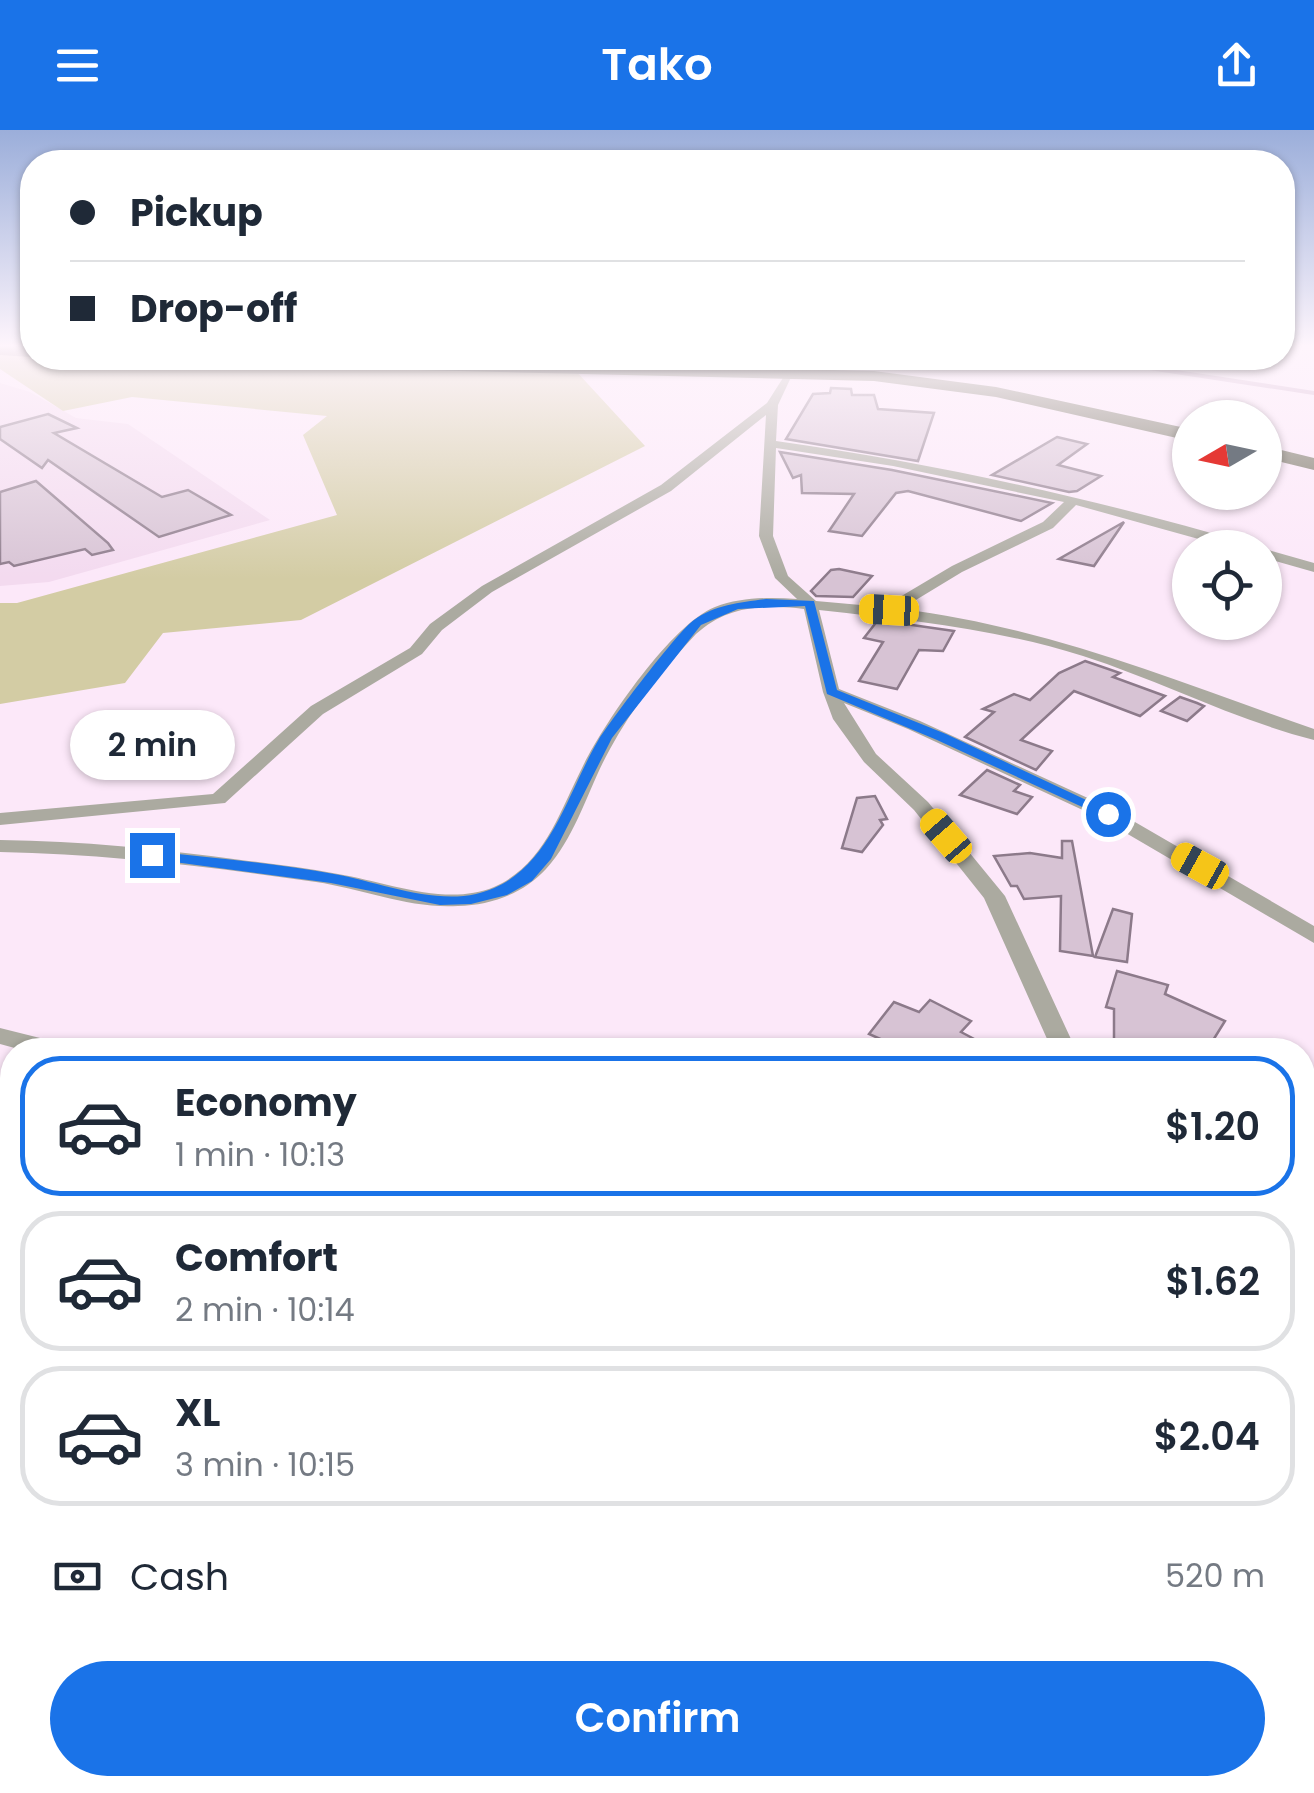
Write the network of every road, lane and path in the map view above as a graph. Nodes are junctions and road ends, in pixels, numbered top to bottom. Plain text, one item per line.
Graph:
1 (748, 424) edge
2 (772, 424) edge
3 (1136, 424) edge
4 (1172, 431) edge
5 (773, 444) junction
6 (1282, 456) edge
7 (1314, 464) edge
8 (1074, 499) junction
9 (1184, 530) edge
10 (1282, 558) edge
11 (1314, 568) edge
12 (810, 603) junction
13 (889, 610) junction
14 (831, 692) junction
15 (1314, 736) edge
16 (0, 820) edge
17 (0, 846) edge
18 (1314, 936) edge
19 (1059, 1038) edge

1 - 16 street
2 - 5 street
3 - 4 highway
5 - 8 street
5 - 12 street
6 - 7 highway
8 - 9 street
8 - 13 street
10 - 11 street
12 - 13 street
12 - 14 street
12 - 17 street
13 - 15 street
14 - 18 street
14 - 19 street

